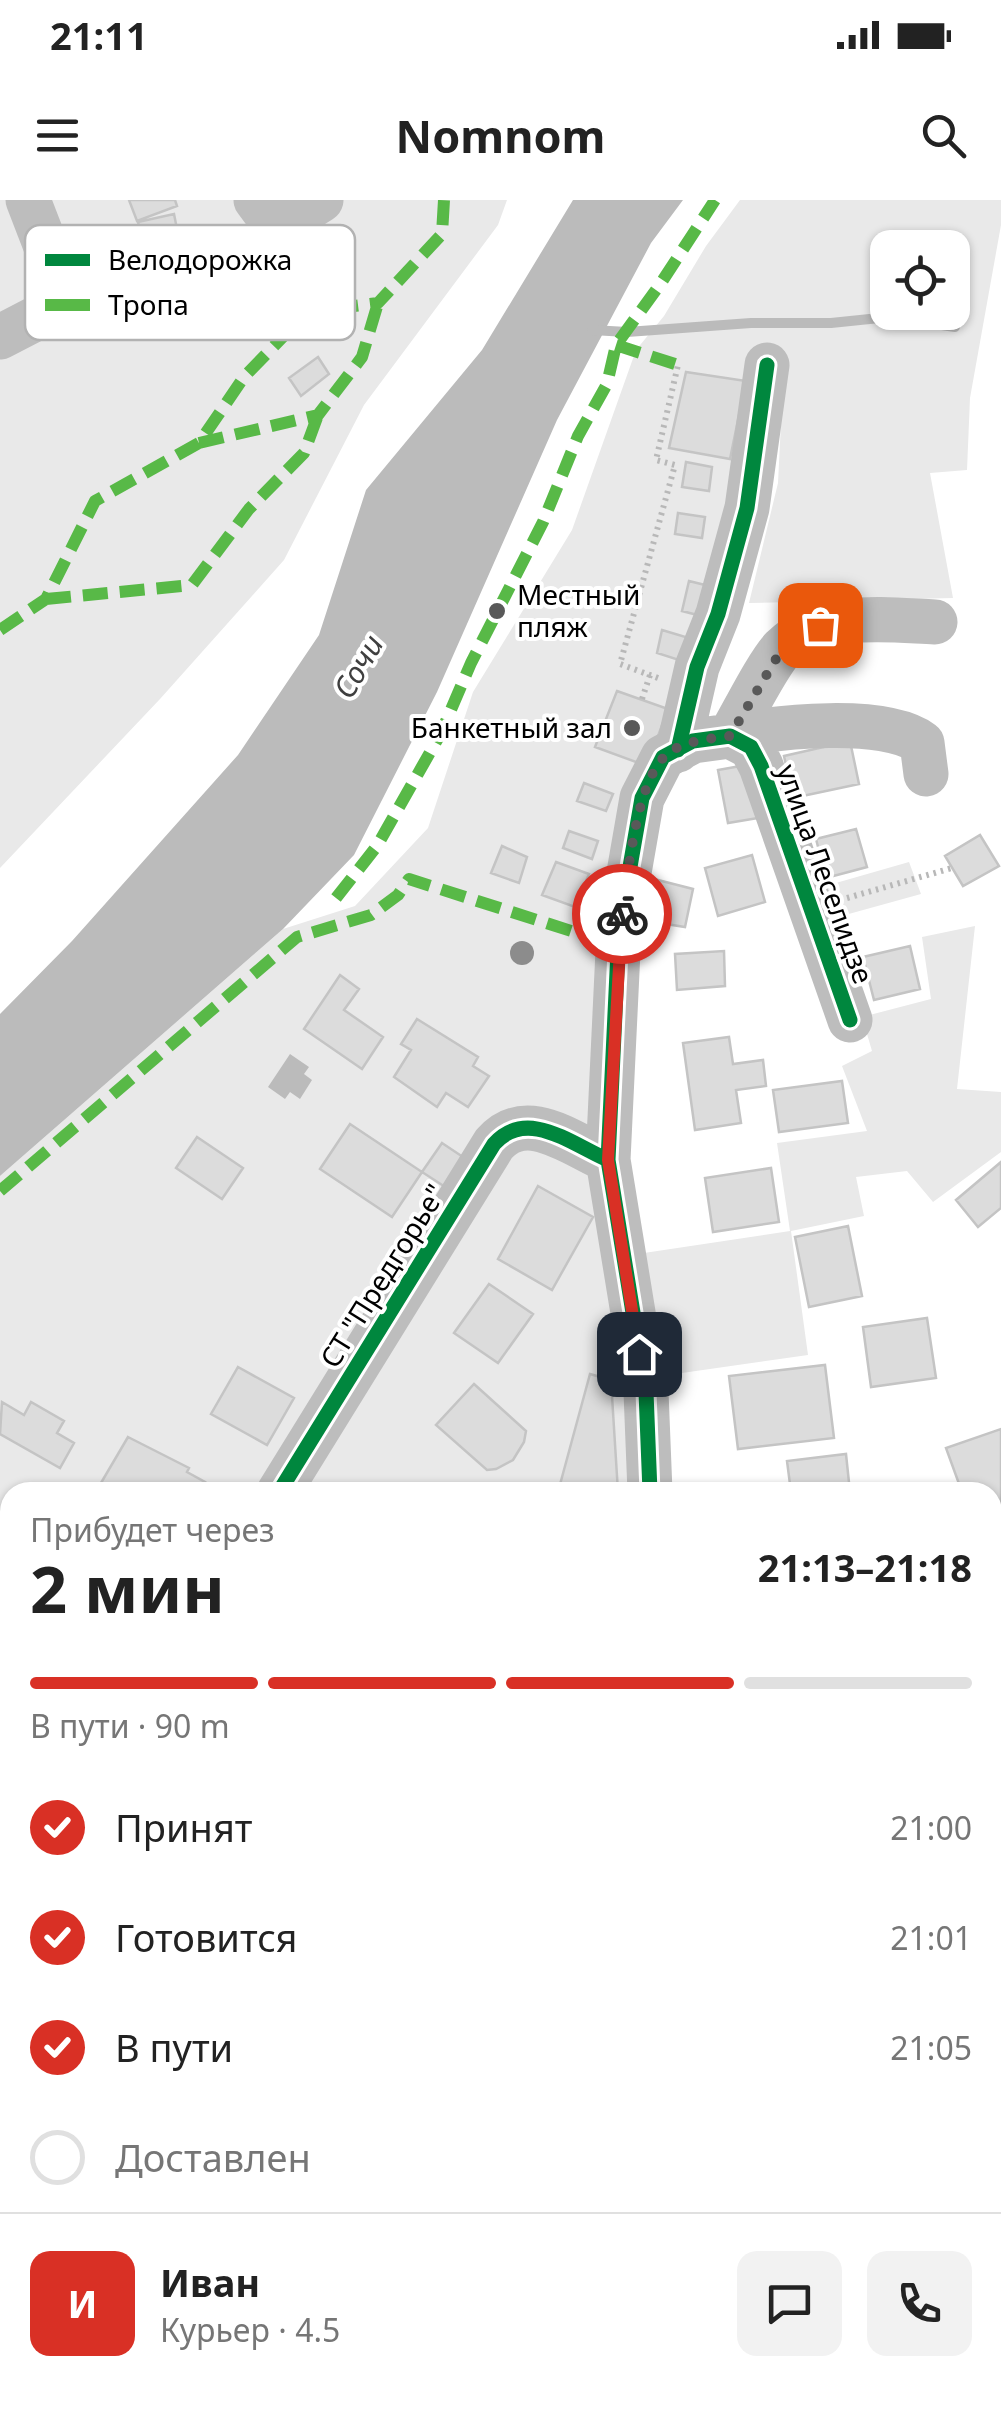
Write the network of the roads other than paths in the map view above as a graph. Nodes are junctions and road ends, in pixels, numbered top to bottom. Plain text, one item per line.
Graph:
1 (28, 200) edge
2 (256, 200) edge
3 (320, 200) edge
4 (38, 225) edge
5 (25, 324) edge
6 (0, 337) edge
7 (767, 364) dead end
8 (935, 622) dead end
9 (730, 736) junction
10 (678, 750) junction
11 (926, 774) dead end
12 (850, 1020) dead end
13 (608, 1160) junction
14 (285, 1482) edge
15 (650, 1482) edge

1 - 4 street
2 - 3 street
5 - 6 street
7 - 10 street
8 - 9 street
9 - 10 street
9 - 11 street
9 - 12 street, улица Леселидзе
10 - 13 street
13 - 14 street, СТ "Предгорье"
13 - 15 street

